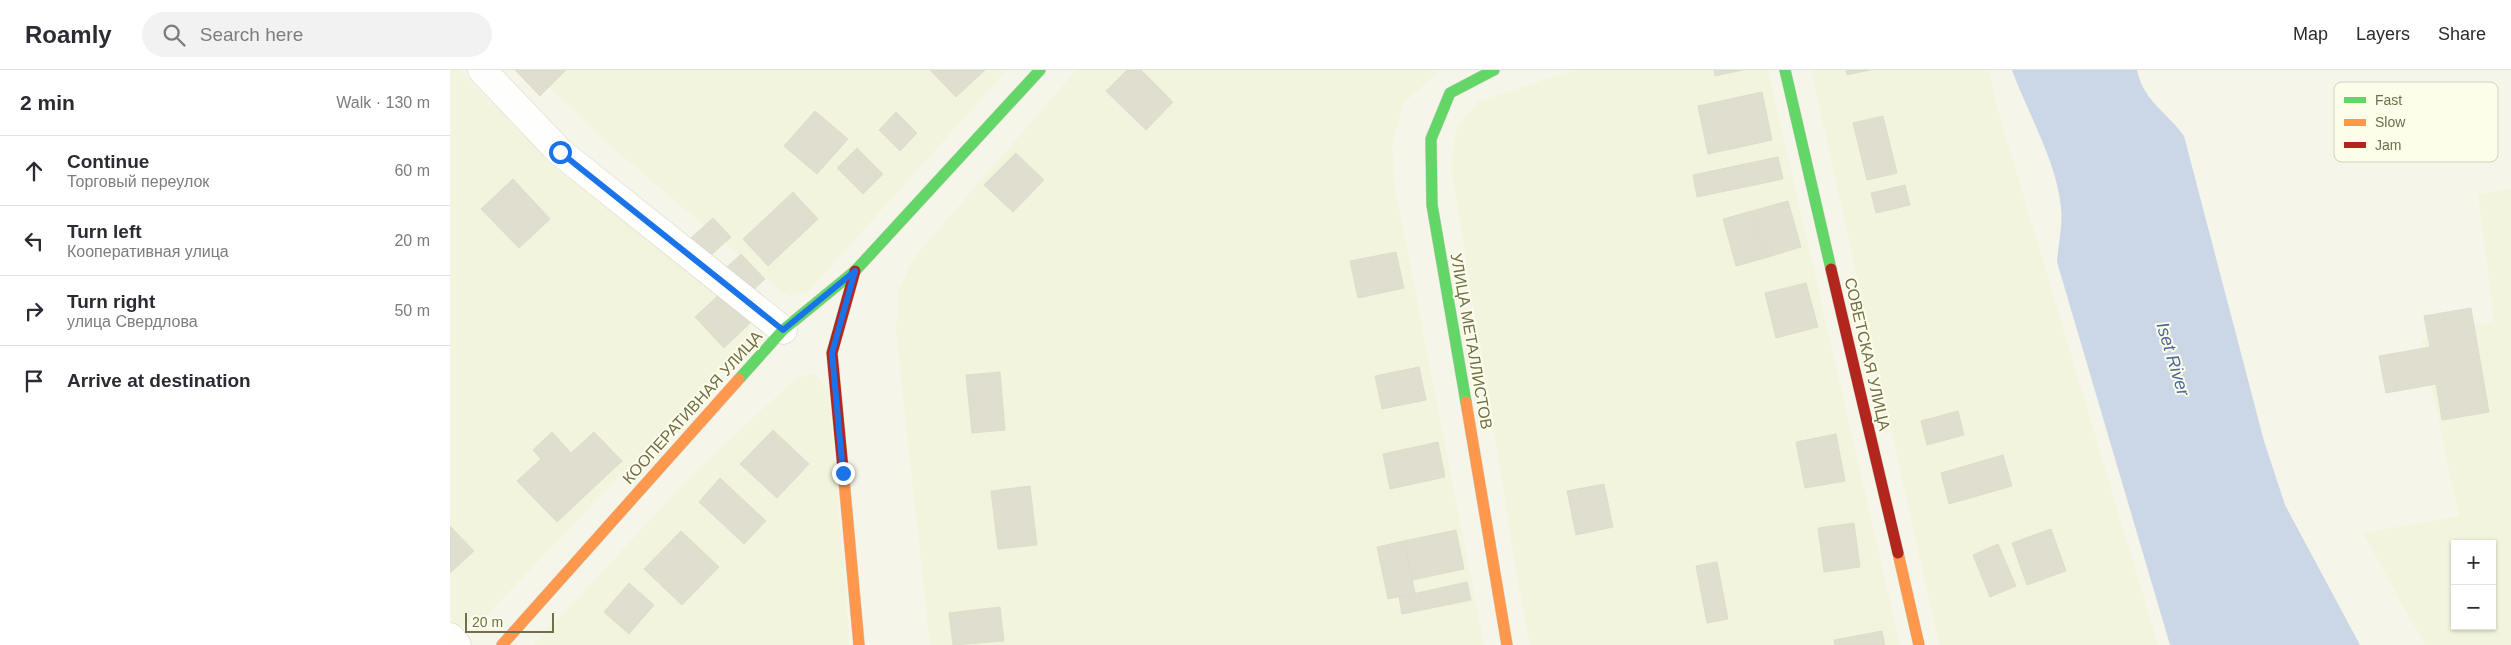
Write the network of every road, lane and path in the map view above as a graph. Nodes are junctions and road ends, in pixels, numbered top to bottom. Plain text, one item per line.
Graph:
1 (482, 70) edge
2 (1040, 70) edge
3 (1494, 70) edge
4 (1785, 70) edge
5 (855, 271) junction
6 (783, 330) junction
7 (450, 637) edge
8 (457, 645) edge
9 (502, 645) edge
10 (859, 645) edge
11 (1508, 645) edge
12 (1919, 645) edge

1 - 6 street
2 - 5 street, КООПЕРАТИВНАЯ УЛИЦА
3 - 11 street, УЛИЦА МЕТАЛЛИСТОВ
4 - 12 street, СОВЕТСКАЯ УЛИЦА
5 - 6 street, КООПЕРАТИВНАЯ УЛИЦА
5 - 10 street
6 - 9 street, КООПЕРАТИВНАЯ УЛИЦА
7 - 8 street

